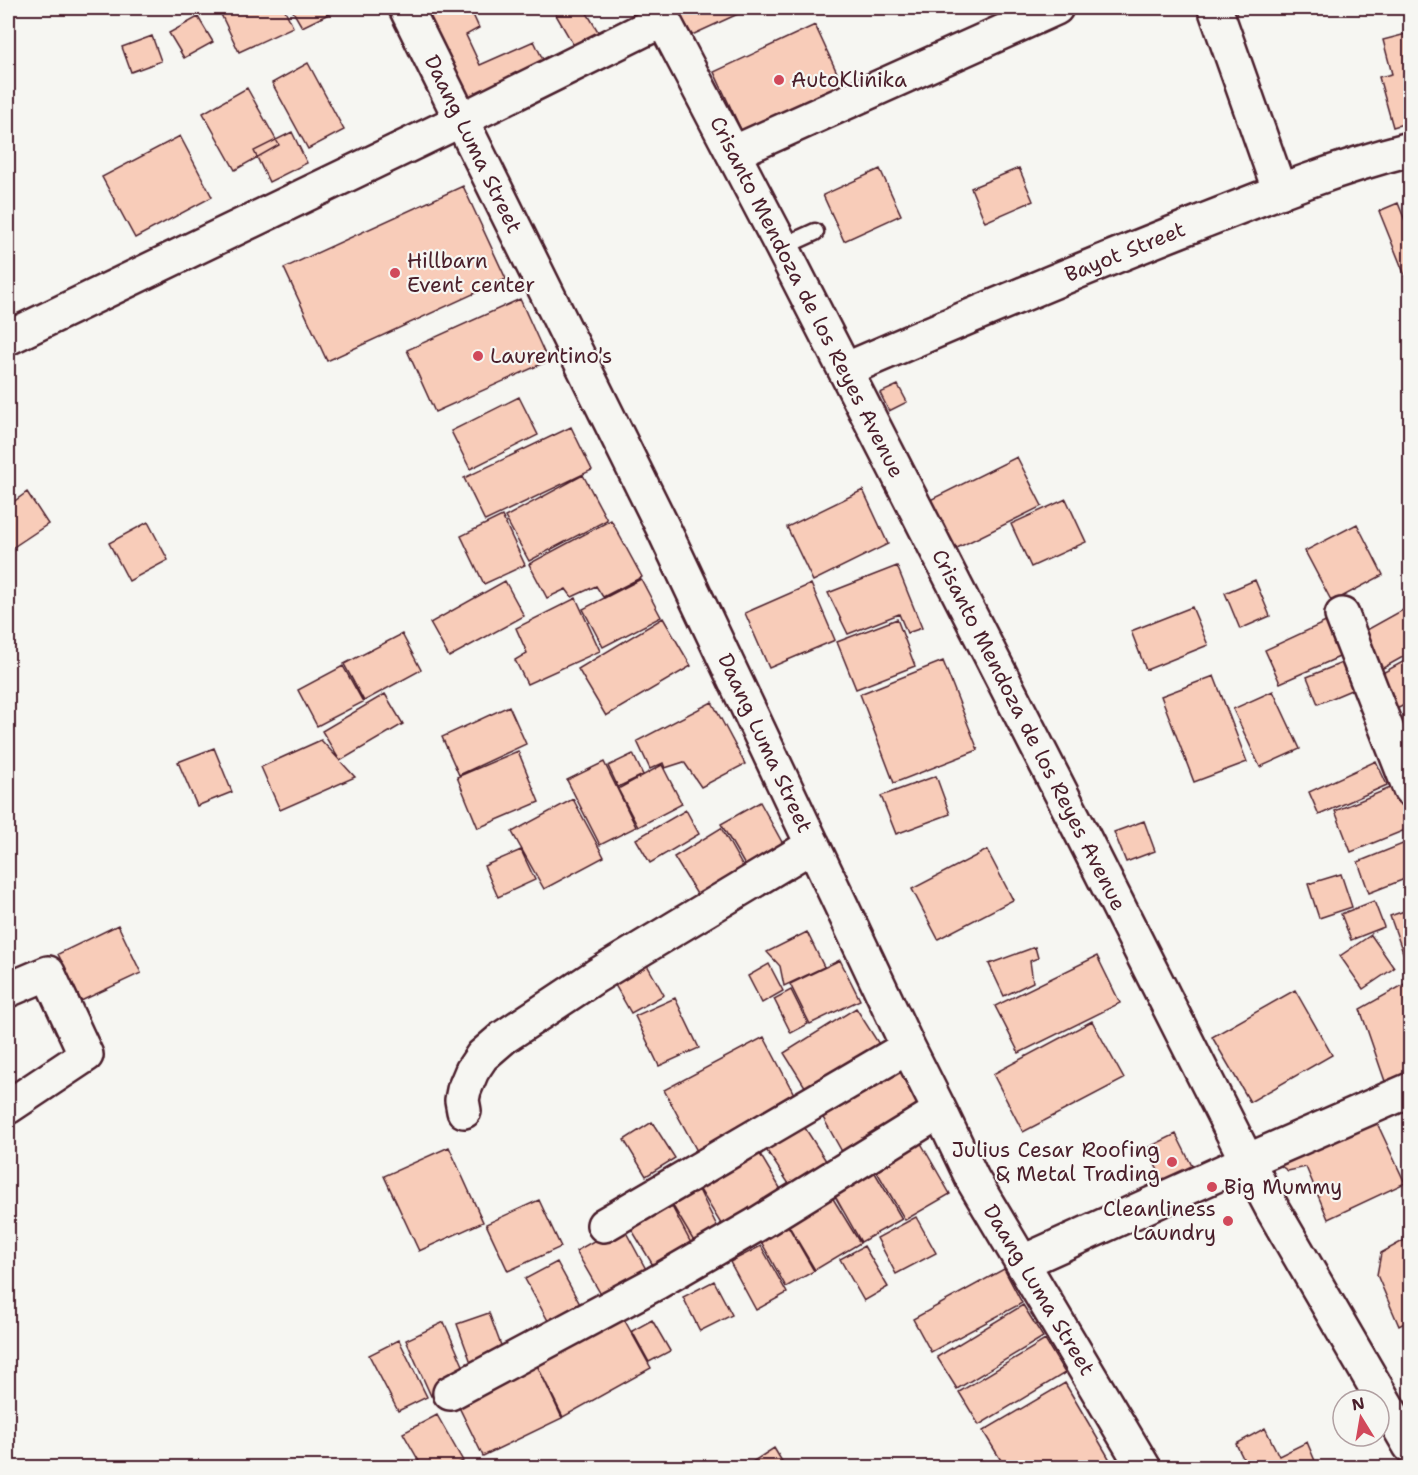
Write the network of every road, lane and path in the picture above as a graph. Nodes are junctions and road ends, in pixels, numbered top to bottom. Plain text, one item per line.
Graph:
1 (406, 8) edge
2 (1056, 8) edge
3 (1215, 8) edge
4 (660, 14) edge
5 (461, 120) junction
6 (1410, 149) edge
7 (733, 153) junction
8 (1280, 192) junction
9 (814, 232) dead end
10 (782, 247) junction
11 (8, 338) edge
12 (845, 370) junction
13 (1342, 615) dead end
14 (1410, 789) edge
15 (813, 845) junction
16 (8, 990) edge
17 (908, 1047) junction
18 (1410, 1090) edge
19 (8, 1107) edge
20 (464, 1111) dead end
21 (940, 1111) junction
22 (1247, 1161) junction
23 (604, 1225) dead end
24 (1023, 1262) junction
25 (450, 1393) dead end
26 (1410, 1446) edge
27 (1144, 1467) edge

1 - 5 street, Daang Luma Street
2 - 7 street
3 - 8 street
4 - 5 street
4 - 7 street, Crisanto Mendoza de los Reyes Avenue
5 - 11 street
5 - 15 street, Daang Luma Street
6 - 8 street, Bayot Street
7 - 10 street, Crisanto Mendoza de los Reyes Avenue
8 - 12 street, Bayot Street
9 - 10 lane
10 - 12 street, Crisanto Mendoza de los Reyes Avenue
12 - 22 street, Crisanto Mendoza de los Reyes Avenue
13 - 14 street
15 - 17 street, Daang Luma Street
15 - 20 street
16 - 19 street
17 - 21 street, Daang Luma Street
17 - 23 street
18 - 22 street
21 - 24 street, Daang Luma Street
21 - 25 street
22 - 24 street
22 - 26 street, Crisanto Mendoza de los Reyes Avenue
24 - 27 street, Daang Luma Street

